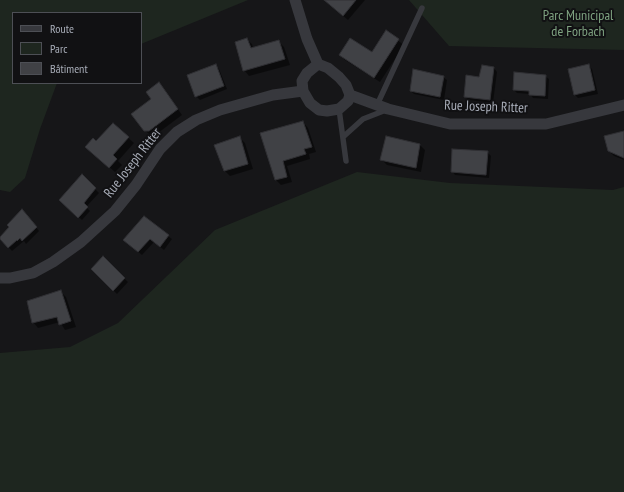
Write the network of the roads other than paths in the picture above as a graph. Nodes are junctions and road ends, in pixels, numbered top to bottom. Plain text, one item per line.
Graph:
1 (295, 0) edge
2 (422, 8) dead end
3 (318, 64) junction
4 (303, 91) junction
5 (350, 95) junction
6 (377, 105) junction
7 (624, 105) edge
8 (339, 109) junction
9 (388, 109) junction
10 (343, 137) junction
11 (346, 160) dead end
12 (0, 278) edge

1 - 3 street
2 - 6 lane
3 - 4 street
3 - 5 street
4 - 8 street
4 - 12 street, Rue Joseph Ritter
5 - 6 street, Rue Joseph Ritter
5 - 8 street
6 - 9 street, Rue Joseph Ritter
7 - 9 street, Rue Joseph Ritter
8 - 10 lane
9 - 10 lane
10 - 11 lane

